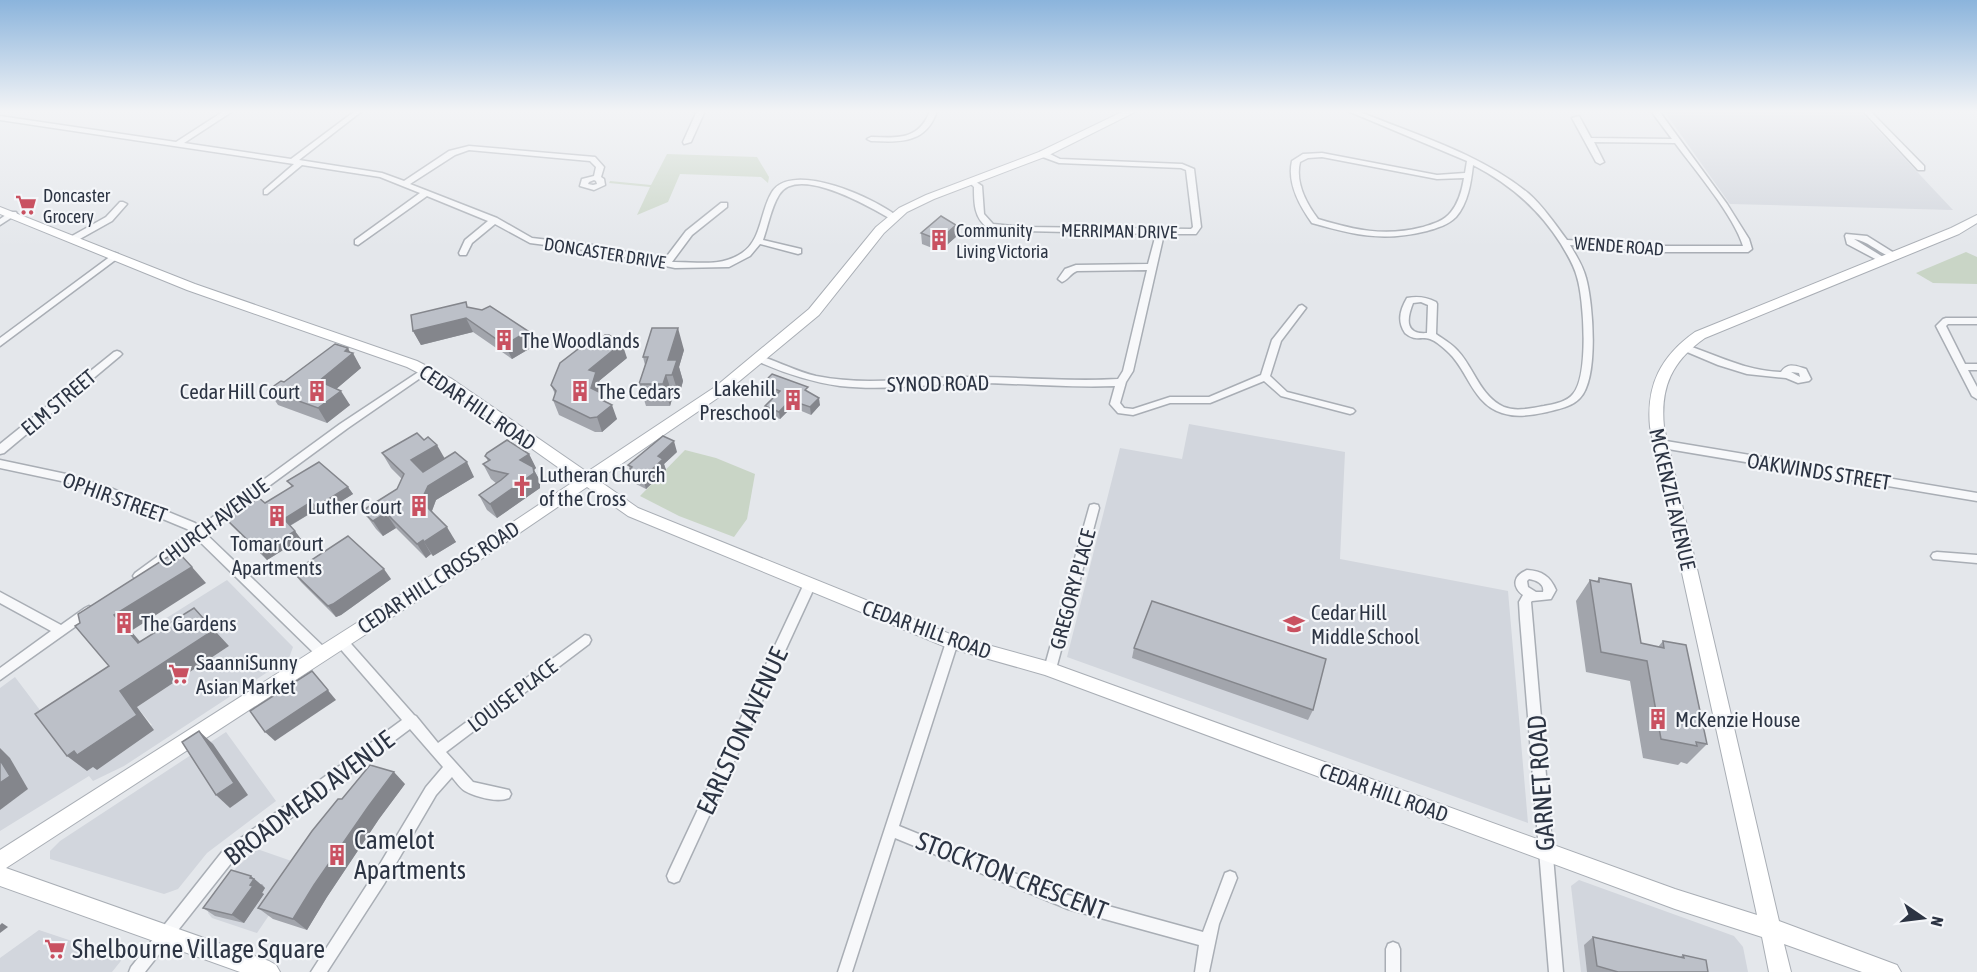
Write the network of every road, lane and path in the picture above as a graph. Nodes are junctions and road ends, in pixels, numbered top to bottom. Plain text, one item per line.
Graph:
1 (267, 156) edge
2 (303, 156) edge
3 (447, 156) edge
4 (562, 156) edge
5 (1037, 156) edge
6 (1048, 156) edge
7 (1305, 156) edge
8 (1329, 156) edge
9 (1457, 156) edge
10 (1597, 156) edge
11 (1688, 156) edge
12 (1910, 156) edge
13 (297, 161) junction
14 (1470, 162) junction
15 (1600, 162) dead end
16 (1921, 168) dead end
17 (1468, 175) junction
18 (597, 178) dead end
19 (972, 181) junction
20 (406, 183) junction
21 (267, 192) dead end
22 (426, 193) junction
23 (123, 204) dead end
24 (724, 206) dead end
25 (0, 210) edge
26 (13, 214) junction
27 (894, 217) junction
28 (1977, 218) edge
29 (494, 220) junction
30 (0, 223) edge
31 (1160, 233) junction
32 (75, 238) junction
33 (758, 241) junction
34 (358, 242) dead end
35 (1564, 242) junction
36 (798, 251) dead end
37 (463, 253) dead end
38 (115, 255) junction
39 (666, 264) junction
40 (1150, 267) junction
41 (1062, 279) dead end
42 (1302, 308) dead end
43 (1977, 321) edge
44 (1431, 336) junction
45 (0, 343) edge
46 (1683, 346) junction
47 (117, 354) dead end
48 (760, 359) junction
49 (1962, 367) junction
50 (1977, 368) edge
51 (426, 370) junction
52 (1787, 375) dead end
53 (1265, 377) junction
54 (1121, 382) junction
55 (1977, 396) edge
56 (1350, 411) dead end
57 (1660, 444) junction
58 (0, 450) edge
59 (0, 464) edge
60 (584, 480) junction
61 (1977, 497) edge
62 (1094, 508) dead end
63 (198, 531) junction
64 (1937, 556) dead end
65 (1977, 559) edge
66 (126, 585) edge
67 (809, 586) junction
68 (1529, 595) dead end
69 (0, 597) edge
70 (98, 605) edge
71 (61, 631) junction
72 (341, 640) junction
73 (585, 640) dead end
74 (952, 642) junction
75 (322, 653) junction
76 (1050, 669) junction
77 (0, 675) edge
78 (411, 720) junction
79 (438, 750) junction
80 (452, 766) junction
81 (504, 794) dead end
82 (892, 830) junction
83 (1545, 851) junction
84 (0, 861) edge
85 (0, 876) edge
86 (674, 876) dead end
87 (1230, 878) dead end
88 (1770, 930) junction
89 (165, 934) junction
90 (1206, 940) junction
91 (1393, 949) dead end
92 (136, 972) edge
93 (269, 972) edge
94 (318, 972) edge
95 (845, 972) edge
96 (1202, 972) edge
97 (1393, 972) edge
98 (1556, 972) edge
99 (1780, 972) edge
100 (1890, 972) edge

1 - 13 street, DONCASTER DRIVE
2 - 13 street
3 - 20 street
4 - 18 street
5 - 19 main road, CEDAR HILL CROSS ROAD
6 - 31 street, MERRIMAN DRIVE
7 - 17 street
8 - 17 street
9 - 14 street, WENDE ROAD
10 - 15 street
11 - 35 street, WENDE ROAD
12 - 16 street
13 - 20 street, DONCASTER DRIVE
13 - 21 street
14 - 17 street
14 - 35 street, WENDE ROAD
19 - 27 main road, CEDAR HILL CROSS ROAD
19 - 31 street, MERRIMAN DRIVE
20 - 22 street, DONCASTER DRIVE
22 - 29 street, DONCASTER DRIVE
22 - 34 street
23 - 32 street
24 - 39 street
25 - 26 main road, CEDAR HILL ROAD
26 - 30 street
26 - 32 main road, CEDAR HILL ROAD
27 - 33 street
27 - 48 main road, CEDAR HILL CROSS ROAD
28 - 46 main road, MCKENZIE AVENUE
29 - 37 street
29 - 39 street, DONCASTER DRIVE
31 - 40 street
32 - 38 main road, CEDAR HILL ROAD
33 - 36 street
33 - 39 street, DONCASTER DRIVE
35 - 44 street
38 - 45 street
38 - 51 main road, CEDAR HILL ROAD
40 - 41 street
40 - 54 street
42 - 53 street
43 - 49 street
44 - 44 street
46 - 52 street
46 - 57 main road, MCKENZIE AVENUE
47 - 58 street, ELM STREET
48 - 54 street, SYNOD ROAD
48 - 60 main road, CEDAR HILL CROSS ROAD
49 - 50 street
49 - 55 street
51 - 60 main road, CEDAR HILL ROAD
51 - 63 street, CHURCH AVENUE
53 - 54 street
53 - 56 street
57 - 61 street, OAKWINDS STREET
57 - 88 main road, MCKENZIE AVENUE
59 - 63 street, OPHIR STREET
60 - 67 main road, CEDAR HILL ROAD
60 - 72 main road, CEDAR HILL CROSS ROAD
62 - 76 street, GREGORY PLACE
63 - 66 street, CHURCH AVENUE
63 - 75 street, OPHIR STREET
64 - 65 street
67 - 74 main road, CEDAR HILL ROAD
67 - 86 street, EARLSTON AVENUE
68 - 83 street, GARNET ROAD
69 - 71 street
70 - 71 street
71 - 77 street
72 - 75 main road, CEDAR HILL CROSS ROAD
72 - 78 street
73 - 79 street, LOUISE PLACE
74 - 76 main road, CEDAR HILL ROAD
74 - 82 street
75 - 84 main road, CEDAR HILL CROSS ROAD
76 - 83 main road, CEDAR HILL ROAD
78 - 79 street
78 - 89 street, BROADMEAD AVENUE
79 - 80 street
80 - 81 street
80 - 94 street
82 - 90 street, STOCKTON CRESCENT
82 - 95 street
83 - 88 main road, CEDAR HILL ROAD
83 - 98 street, GARNET ROAD
85 - 89 main road
87 - 90 street
88 - 99 main road, MCKENZIE AVENUE
88 - 100 main road, CEDAR HILL ROAD
89 - 92 street, BROADMEAD AVENUE
89 - 93 main road
90 - 96 street
91 - 97 street

